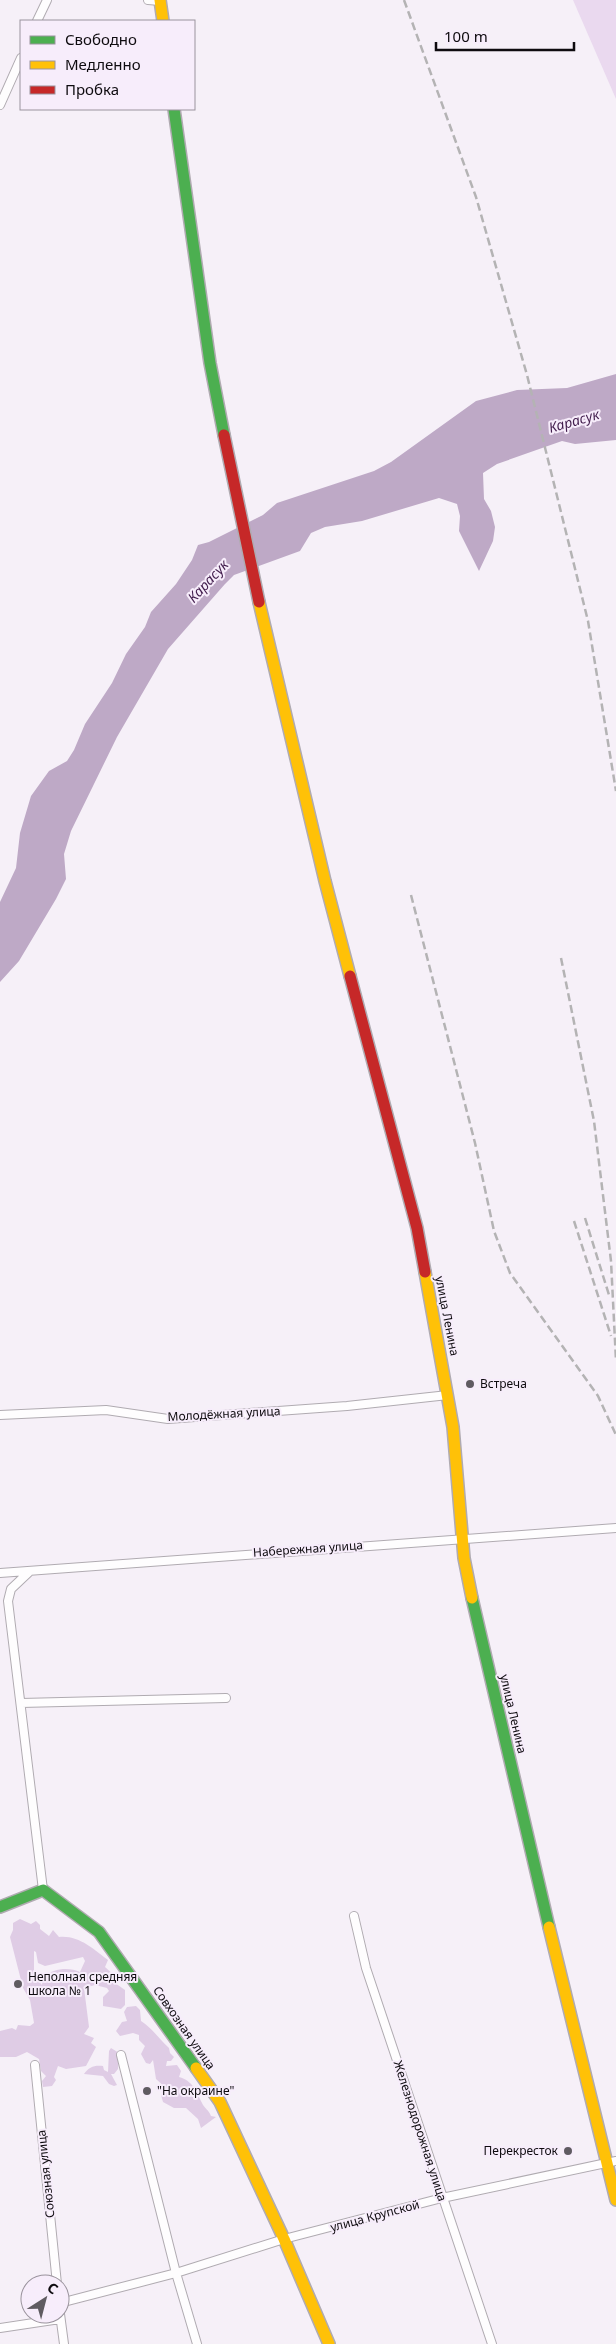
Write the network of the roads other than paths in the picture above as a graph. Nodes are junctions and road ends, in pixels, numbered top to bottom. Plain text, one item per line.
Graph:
1 (47, 0) edge
2 (148, 0) edge
3 (160, 1) edge
4 (37, 20) edge
5 (163, 20) edge
6 (20, 60) edge
7 (0, 106) edge
8 (174, 110) edge
9 (448, 1395) junction
10 (0, 1415) edge
11 (616, 1528) edge
12 (463, 1538) junction
13 (29, 1572) junction
14 (0, 1573) edge
15 (226, 1698) dead end
16 (21, 1703) junction
17 (43, 1890) junction
18 (0, 1907) edge
19 (354, 1916) dead end
20 (121, 2055) dead end
21 (35, 2065) dead end
22 (611, 2162) edge
23 (442, 2198) junction
24 (616, 2200) edge
25 (284, 2240) junction
26 (176, 2273) junction
27 (56, 2274) edge
28 (70, 2300) edge
29 (20, 2324) edge
30 (61, 2324) edge
31 (0, 2328) edge
32 (64, 2344) edge
33 (197, 2344) edge
34 (330, 2344) edge
35 (492, 2344) edge

1 - 4 street
2 - 3 street
3 - 5 main road
6 - 7 street
8 - 9 main road, улица Ленина
9 - 10 street, Молодёжная улица
9 - 12 main road, улица Ленина
11 - 12 street, Набережная улица
12 - 13 street, Набережная улица
12 - 22 main road, улица Ленина
13 - 14 street, Набережная улица
13 - 16 street
15 - 16 street
16 - 17 street
17 - 18 main road
17 - 25 main road, Совхозная улица
19 - 23 street, Железнодорожная улица
20 - 26 street
21 - 27 street, Союзная улица
22 - 23 street, улица Крупской
22 - 24 main road, улица Ленина
23 - 25 street, улица Крупской
23 - 35 street, Железнодорожная улица
25 - 26 street, улица Крупской
25 - 34 main road, Совхозная улица
26 - 28 street, улица Крупской
26 - 33 street
29 - 31 street
30 - 32 street

